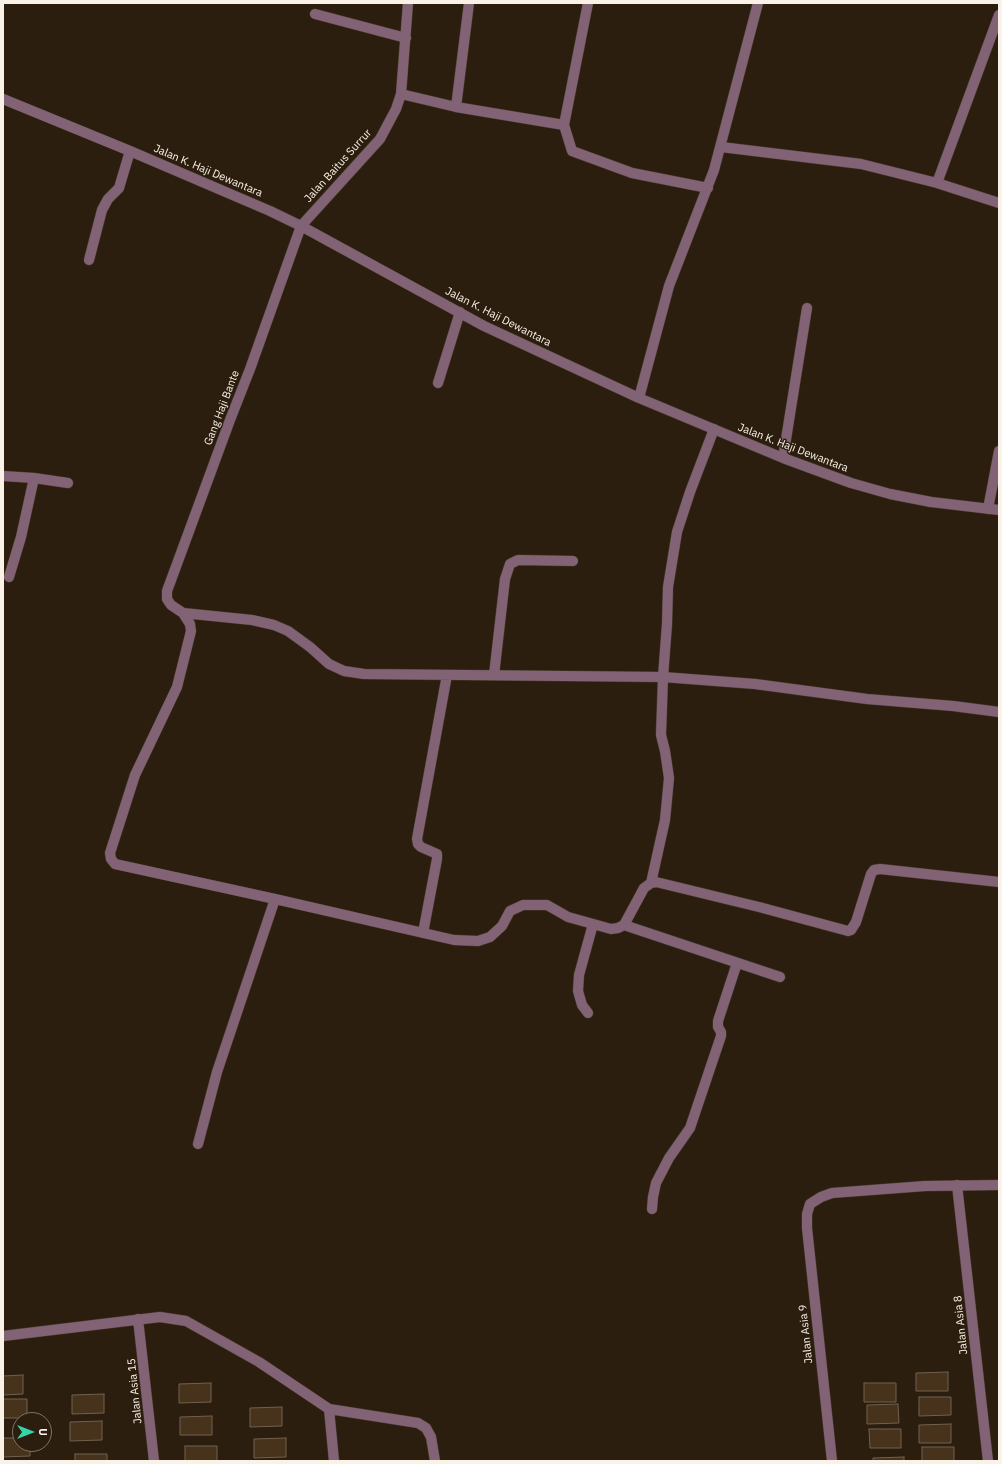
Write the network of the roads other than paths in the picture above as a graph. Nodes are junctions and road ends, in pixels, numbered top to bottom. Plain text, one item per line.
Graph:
1 (408, 3) edge
2 (468, 3) edge
3 (588, 3) edge
4 (758, 3) edge
5 (315, 14) dead end
6 (999, 15) edge
7 (406, 38) junction
8 (401, 94) junction
9 (3, 98) edge
10 (456, 107) junction
11 (564, 125) junction
12 (721, 147) junction
13 (130, 150) junction
14 (937, 183) junction
15 (708, 188) junction
16 (999, 203) edge
17 (301, 226) junction
18 (89, 260) dead end
19 (807, 308) dead end
20 (460, 312) junction
21 (438, 383) dead end
22 (639, 398) junction
23 (714, 429) junction
24 (999, 451) edge
25 (783, 458) junction
26 (3, 476) edge
27 (34, 478) junction
28 (68, 483) dead end
29 (988, 509) junction
30 (999, 510) edge
31 (573, 560) dead end
32 (9, 577) dead end
33 (183, 613) junction
34 (447, 675) junction
35 (494, 675) junction
36 (663, 678) junction
37 (999, 712) edge
38 (999, 882) edge
39 (651, 883) junction
40 (275, 899) junction
41 (593, 924) junction
42 (624, 925) junction
43 (423, 933) junction
44 (737, 963) junction
45 (780, 977) dead end
46 (588, 1013) dead end
47 (198, 1144) dead end
48 (999, 1185) edge
49 (957, 1186) junction
50 (652, 1209) dead end
51 (138, 1319) junction
52 (3, 1336) edge
53 (329, 1409) junction
54 (154, 1461) edge
55 (334, 1461) edge
56 (435, 1461) edge
57 (832, 1461) edge
58 (988, 1461) edge

1 - 7 street, Jalan Baitus Surrur
2 - 10 street
3 - 11 street
4 - 12 street
5 - 7 street
6 - 14 street
7 - 8 street, Jalan Baitus Surrur
8 - 10 street
8 - 17 street, Jalan Baitus Surrur
9 - 13 street, Jalan K. Haji Dewantara
10 - 11 street
11 - 15 street
12 - 14 street
12 - 15 street
13 - 17 street, Jalan K. Haji Dewantara
13 - 18 street
14 - 16 street
15 - 22 street
17 - 20 street, Jalan K. Haji Dewantara
17 - 33 street, Gang Haji Bante
19 - 25 street
20 - 21 street
20 - 22 street, Jalan K. Haji Dewantara
22 - 23 street, Jalan K. Haji Dewantara
23 - 25 street, Jalan K. Haji Dewantara
23 - 36 street
24 - 29 street
25 - 29 street, Jalan K. Haji Dewantara
26 - 27 street
27 - 28 street
27 - 32 street
29 - 30 street, Jalan K. Haji Dewantara
31 - 35 street
33 - 34 street
33 - 40 street
34 - 35 street
34 - 43 street
35 - 36 street
36 - 37 street
36 - 39 street
38 - 39 street
39 - 42 street
40 - 43 street
40 - 47 street
41 - 42 street
41 - 43 street
41 - 46 street
42 - 44 street
44 - 45 street
44 - 50 street
48 - 49 street
49 - 57 street, Jalan Asia 9
49 - 58 street, Jalan Asia 8
51 - 52 street
51 - 53 street
51 - 54 street, Jalan Asia 15
53 - 55 street
53 - 56 street

